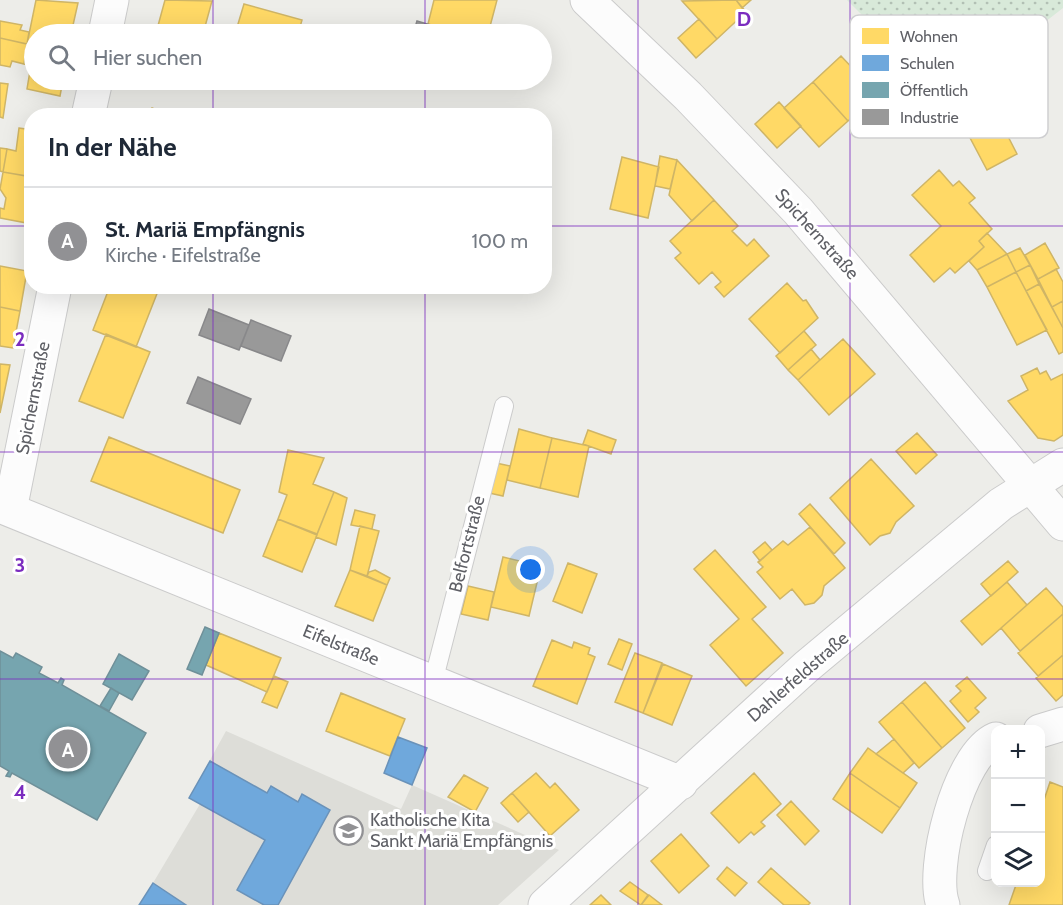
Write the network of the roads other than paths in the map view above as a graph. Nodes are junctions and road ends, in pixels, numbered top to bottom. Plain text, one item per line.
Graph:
1 (112, 0) edge
2 (587, 0) edge
3 (107, 24) edge
4 (94, 90) edge
5 (90, 108) edge
6 (53, 294) edge
7 (504, 406) dead end
8 (1063, 465) edge
9 (1030, 484) junction
10 (5, 508) edge
11 (1063, 524) edge
12 (433, 682) junction
13 (1063, 724) edge
14 (1045, 730) edge
15 (991, 743) edge
16 (681, 783) junction
17 (991, 859) edge
18 (987, 870) dead end
19 (545, 905) edge
20 (943, 905) edge

1 - 3 street
2 - 9 street, Spichernstraße
4 - 5 street
6 - 10 street, Spichernstraße
7 - 12 lane, Belfortstraße
8 - 9 street, Dahlerfeldstraße
9 - 11 street, Spichernstraße
9 - 16 street, Dahlerfeldstraße
10 - 12 street, Eifelstraße
12 - 16 street, Eifelstraße
13 - 14 street
15 - 20 street
16 - 19 street, Dahlerfeldstraße
17 - 18 lane

